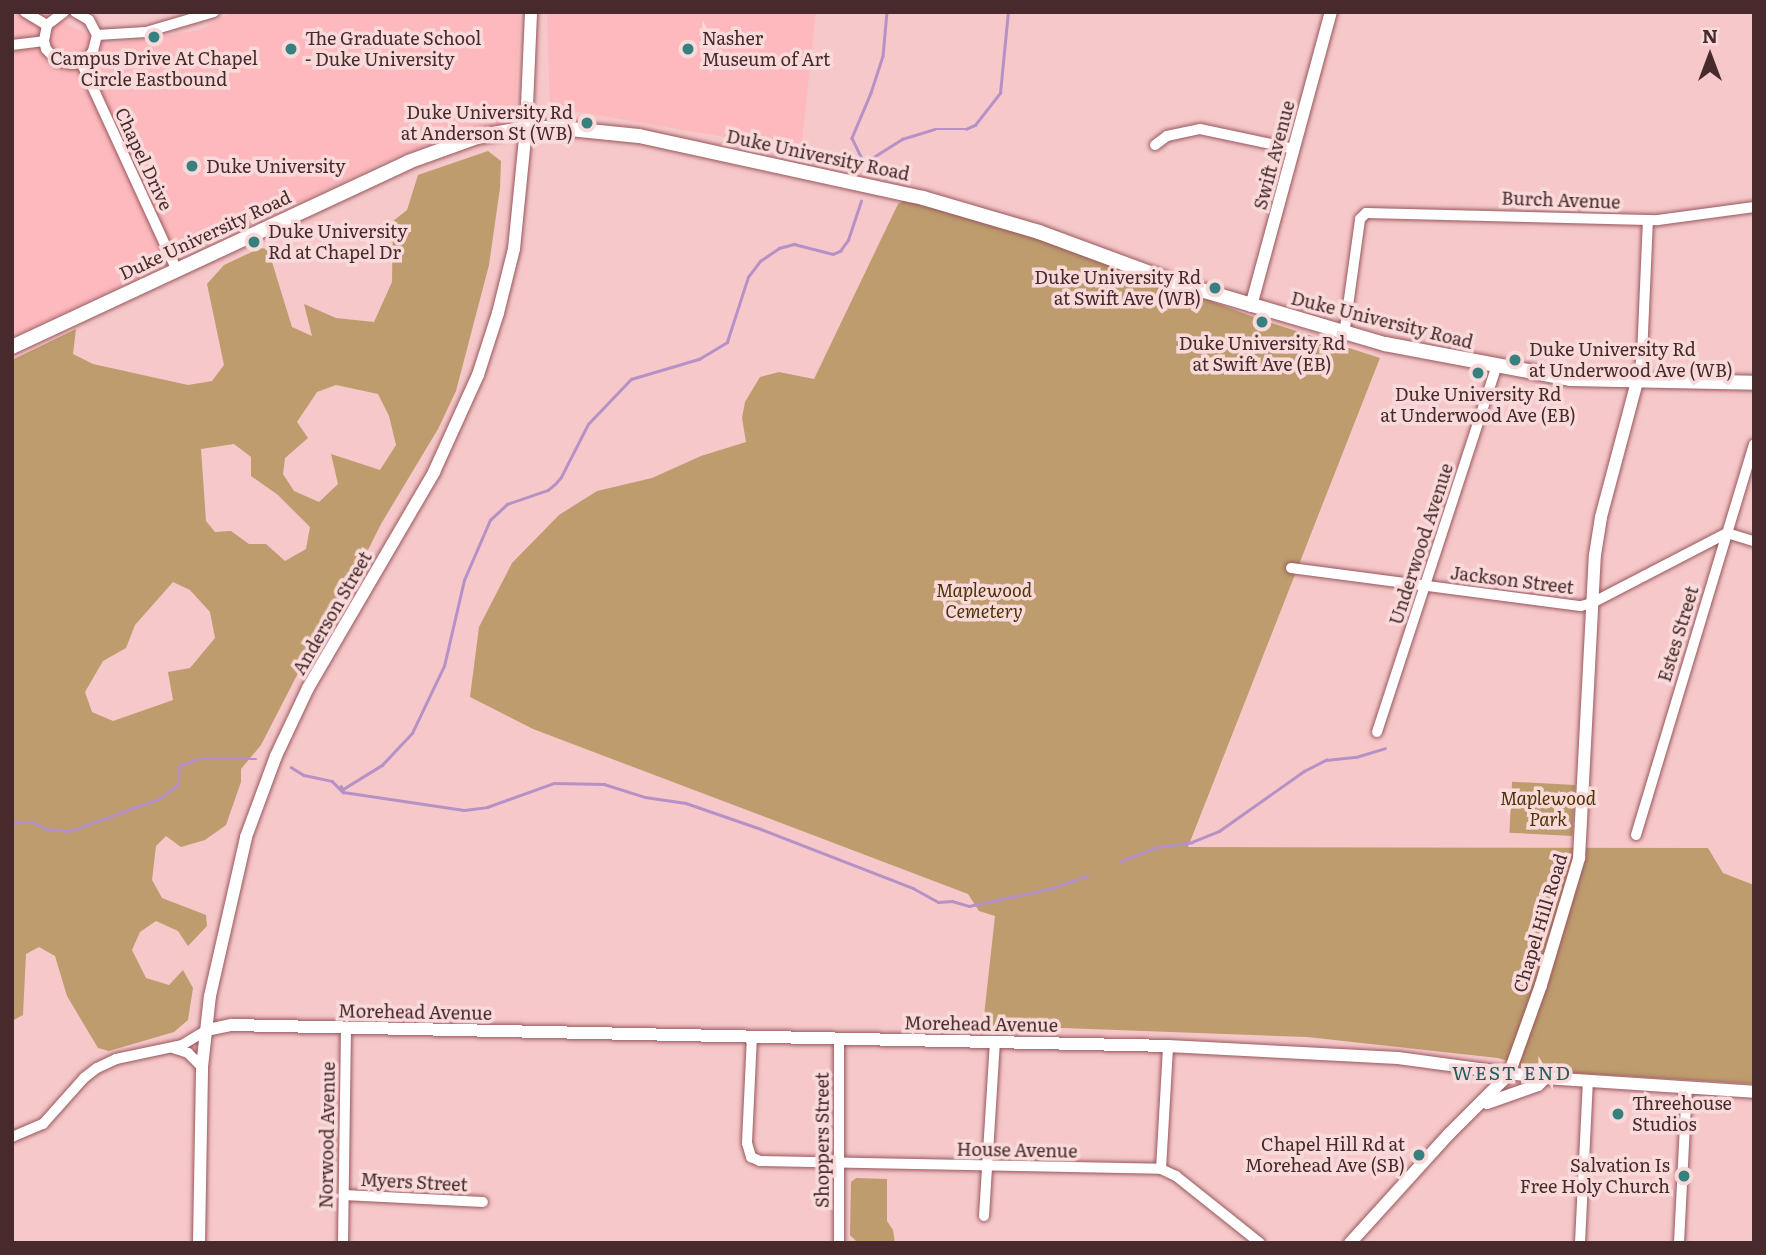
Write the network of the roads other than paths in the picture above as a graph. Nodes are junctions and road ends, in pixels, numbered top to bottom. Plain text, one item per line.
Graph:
1 (25, 12) edge
2 (75, 12) edge
3 (214, 12) edge
4 (531, 12) edge
5 (1331, 12) edge
6 (60, 13) edge
7 (47, 25) junction
8 (97, 36) junction
9 (44, 41) junction
10 (12, 45) edge
11 (81, 62) junction
12 (526, 128) junction
13 (1155, 145) dead end
14 (1294, 149) junction
15 (1754, 207) edge
16 (1648, 220) junction
17 (176, 270) junction
18 (1251, 306) junction
19 (1344, 335) junction
20 (12, 347) edge
21 (1496, 367) junction
22 (1637, 382) junction
23 (1754, 383) edge
24 (1754, 444) edge
25 (1727, 533) junction
26 (1754, 541) edge
27 (1291, 568) dead end
28 (1426, 587) junction
29 (1592, 603) junction
30 (1377, 732) dead end
31 (1636, 835) dead end
32 (346, 1028) junction
33 (207, 1030) junction
34 (752, 1036) junction
35 (839, 1038) junction
36 (995, 1042) junction
37 (1168, 1045) junction
38 (173, 1048) junction
39 (202, 1067) junction
40 (1509, 1074) junction
41 (1545, 1078) junction
42 (1588, 1080) junction
43 (1687, 1087) junction
44 (1754, 1092) edge
45 (1474, 1109) junction
46 (12, 1137) edge
47 (839, 1163) junction
48 (987, 1167) junction
49 (1161, 1169) junction
50 (344, 1195) junction
51 (483, 1202) dead end
52 (984, 1216) dead end
53 (200, 1243) edge
54 (343, 1243) edge
55 (839, 1243) edge
56 (1260, 1243) edge
57 (1350, 1243) edge
58 (1580, 1243) edge
59 (1679, 1243) edge

1 - 7 street
2 - 8 street
3 - 8 street
4 - 12 street, Anderson Street
5 - 14 street, Swift Avenue
6 - 7 street
7 - 9 street
8 - 11 street
9 - 10 street
9 - 11 street
11 - 17 street, Chapel Drive
12 - 17 main road, Duke University Road
12 - 18 main road, Duke University Road
12 - 33 street, Anderson Street
13 - 14 street
14 - 18 street, Swift Avenue
15 - 16 street, Burch Avenue
16 - 19 street, Burch Avenue
16 - 22 street
17 - 20 main road, Duke University Road
18 - 19 main road, Duke University Road
19 - 21 main road, Duke University Road
21 - 22 main road, Duke University Road
21 - 28 street, Underwood Avenue
22 - 23 main road, Duke University Road
22 - 29 street, Chapel Hill Road
24 - 25 street, Estes Street
25 - 26 street
25 - 29 street, Jackson Street
25 - 31 street, Estes Street
27 - 28 street, Jackson Street
28 - 29 street, Jackson Street
28 - 30 street, Underwood Avenue
29 - 40 street, Chapel Hill Road
32 - 33 street, Morehead Avenue
32 - 34 street, Morehead Avenue
32 - 50 street, Norwood Avenue
33 - 38 street
33 - 39 street, Anderson Street
34 - 35 street, Morehead Avenue
34 - 47 street, House Avenue
35 - 36 street, Morehead Avenue
35 - 47 street, Shoppers Street
36 - 37 street, Morehead Avenue
36 - 48 street
37 - 40 street, Morehead Avenue
37 - 49 street
38 - 39 street
38 - 46 street
39 - 53 street, Anderson Street
40 - 41 street, Morehead Avenue
40 - 45 street, Chapel Hill Road
41 - 42 street, Morehead Avenue
41 - 45 street
42 - 43 street, Morehead Avenue
42 - 58 street
43 - 44 street, Morehead Avenue
43 - 59 street
45 - 57 street, Chapel Hill Road
47 - 48 street, House Avenue
47 - 55 street, Shoppers Street
48 - 49 street, House Avenue
48 - 52 street
49 - 56 street
50 - 51 street, Myers Street
50 - 54 street, Norwood Avenue

